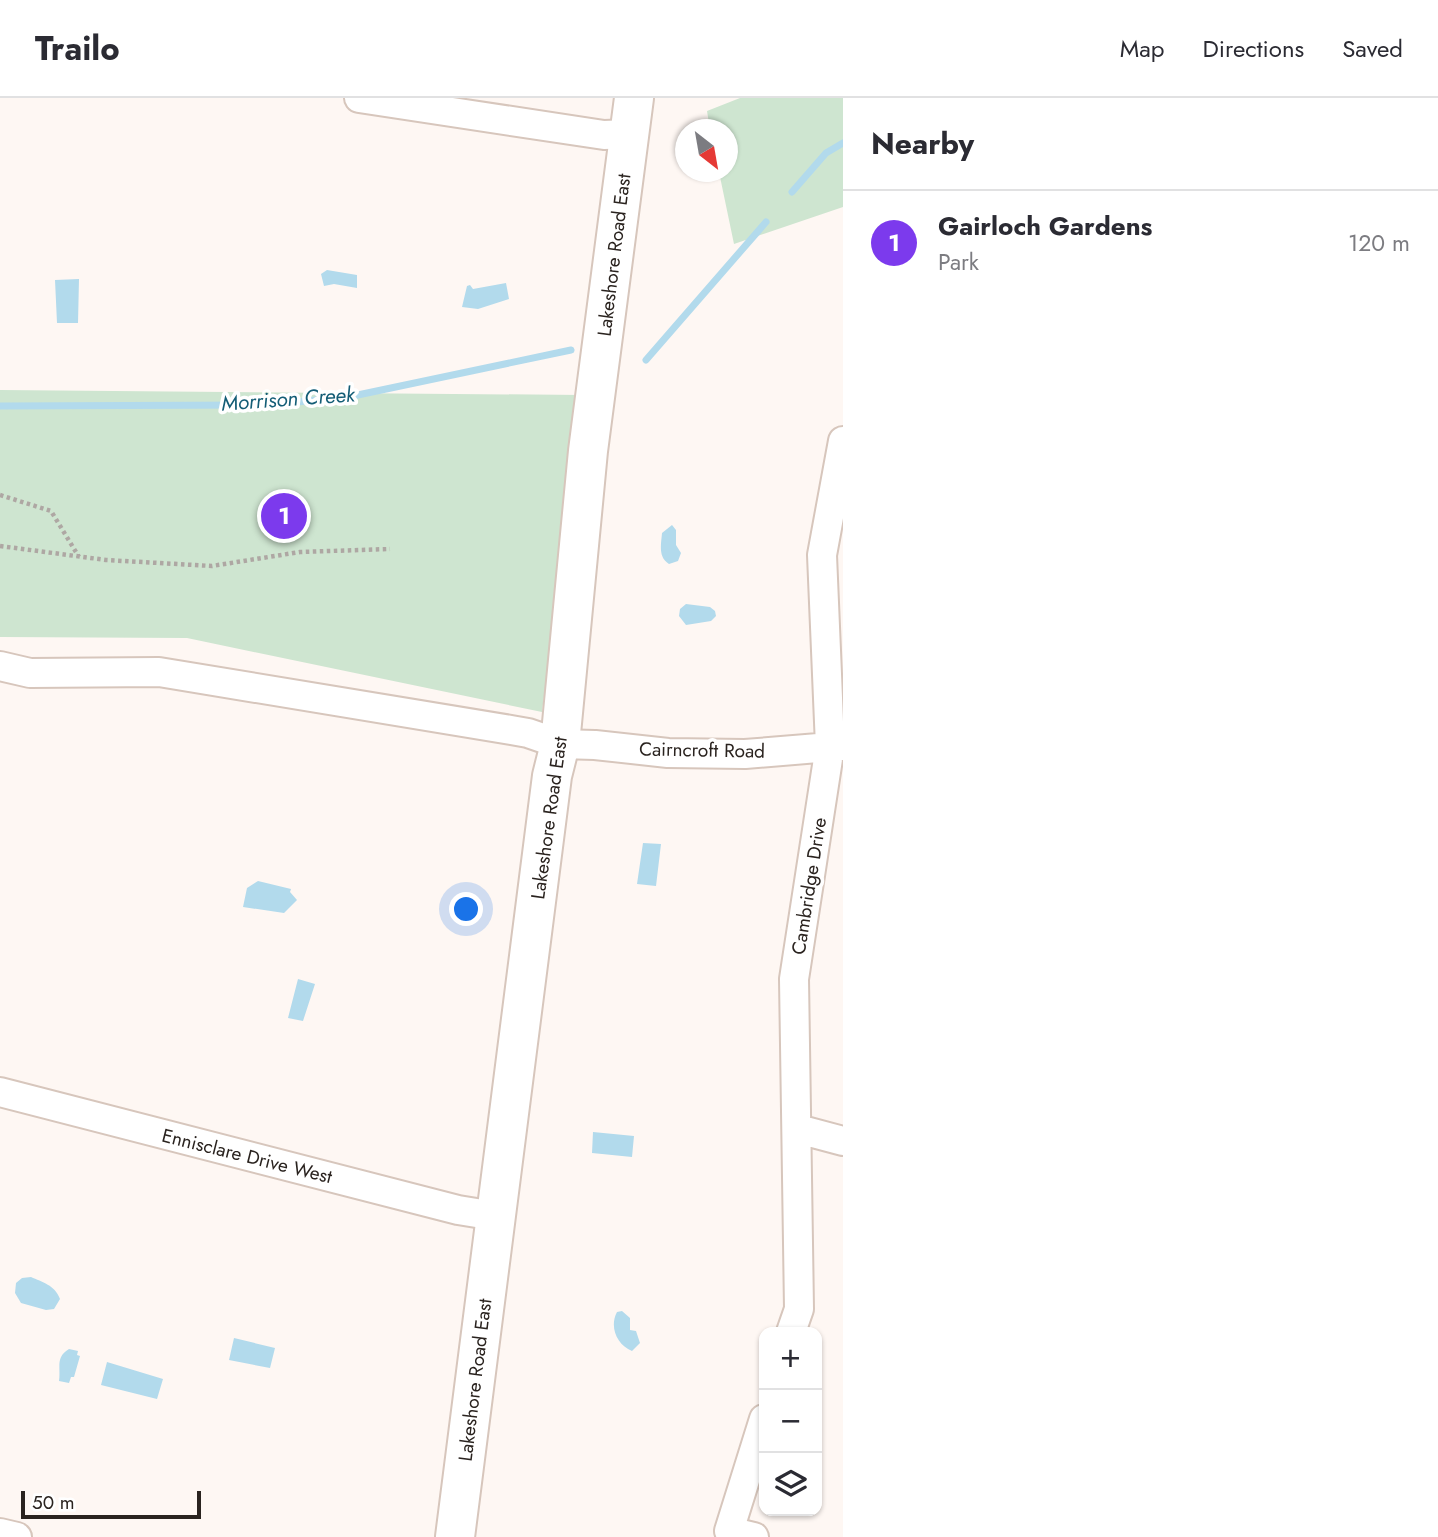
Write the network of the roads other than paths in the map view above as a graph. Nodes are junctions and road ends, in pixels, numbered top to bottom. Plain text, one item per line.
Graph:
1 (359, 98) edge
2 (632, 116) edge
3 (843, 441) edge
4 (0, 666) edge
5 (560, 744) junction
6 (837, 746) edge
7 (0, 1092) edge
8 (798, 1129) junction
9 (843, 1141) edge
10 (495, 1216) junction
11 (794, 1327) edge
12 (759, 1444) edge
13 (0, 1533) edge
14 (741, 1534) edge
15 (17, 1537) edge
16 (455, 1537) edge

1 - 2 street
2 - 5 main road, Lakeshore Road East
3 - 6 street, Cambridge Drive
4 - 5 street, Cairncroft Road
5 - 6 street, Cairncroft Road
5 - 10 main road, Lakeshore Road East
6 - 8 street, Cambridge Drive
7 - 10 street, Ennisclare Drive West
8 - 9 street
8 - 11 street, Cambridge Drive
10 - 16 main road, Lakeshore Road East
12 - 14 street
13 - 15 street

